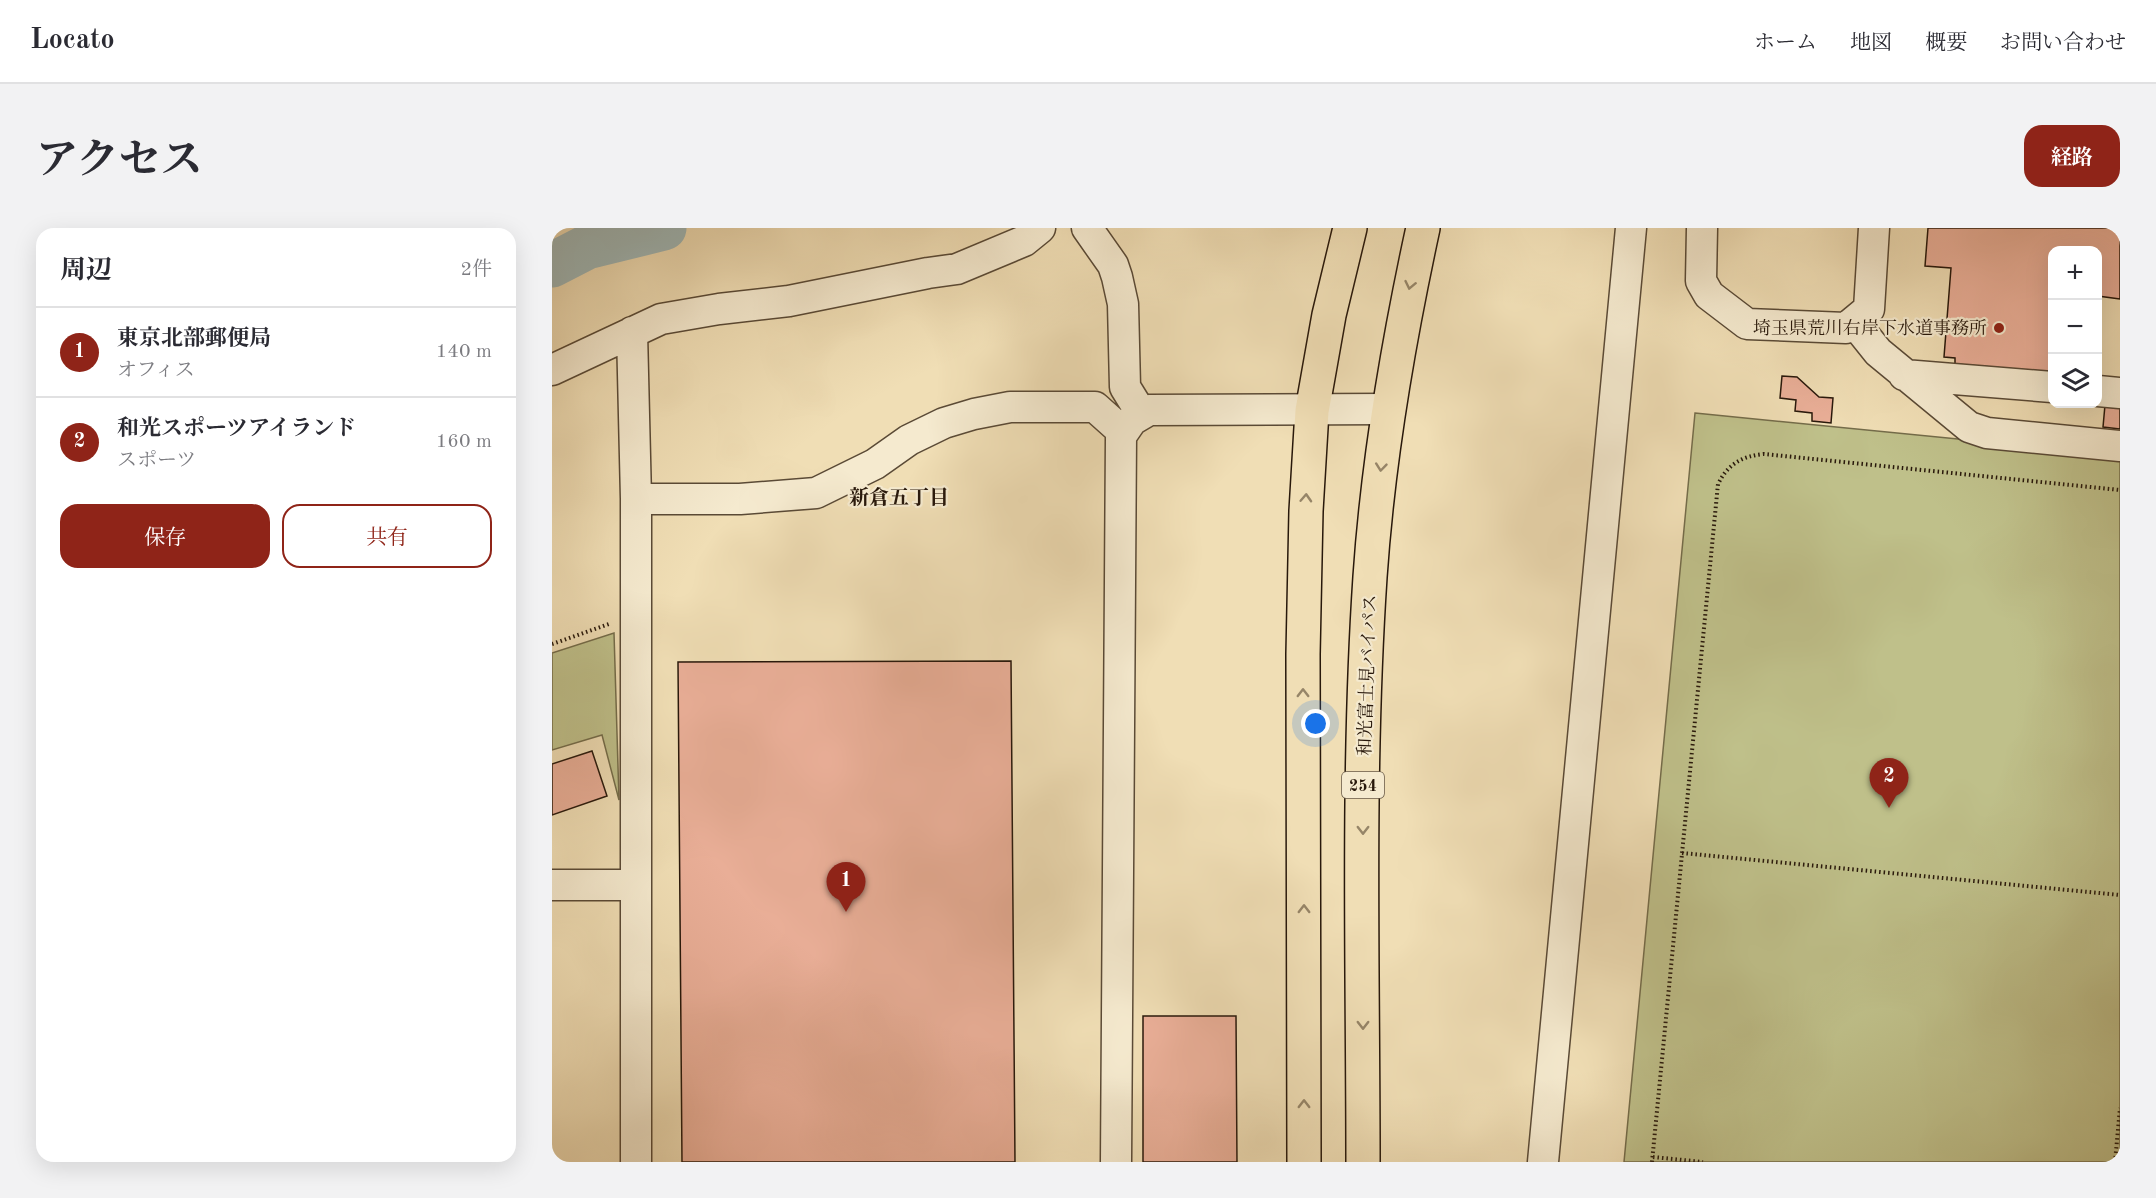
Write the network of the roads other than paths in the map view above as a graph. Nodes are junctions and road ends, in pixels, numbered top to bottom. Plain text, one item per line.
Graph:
1 (1040, 228) edge
2 (1087, 228) edge
3 (1350, 228) edge
4 (1423, 228) edge
5 (1631, 228) edge
6 (1702, 228) edge
7 (1874, 228) edge
8 (1854, 322) junction
9 (632, 332) junction
10 (552, 370) edge
11 (1904, 375) junction
12 (2048, 387) edge
13 (2102, 391) edge
14 (2120, 393) edge
15 (1388, 409) junction
16 (1312, 411) junction
17 (1132, 423) junction
18 (2120, 446) edge
19 (636, 499) junction
20 (552, 885) edge
21 (636, 885) junction
22 (636, 1162) edge
23 (1116, 1162) edge
24 (1304, 1162) edge
25 (1364, 1162) edge
26 (1543, 1162) edge

1 - 9 street
2 - 17 street
3 - 16 highway
4 -> 15 highway, 和光富士見バイパス / 254
5 - 26 street
6 - 8 street
7 - 8 street
8 - 11 street
9 - 10 street
9 - 19 street
11 - 12 street
11 - 18 street
13 - 14 street
15 - 16 street
15 -> 25 highway, 和光富士見バイパス / 254
16 - 17 street
24 -> 16 highway
17 - 19 street
17 - 23 street
19 - 21 street
20 - 21 street
21 - 22 street

